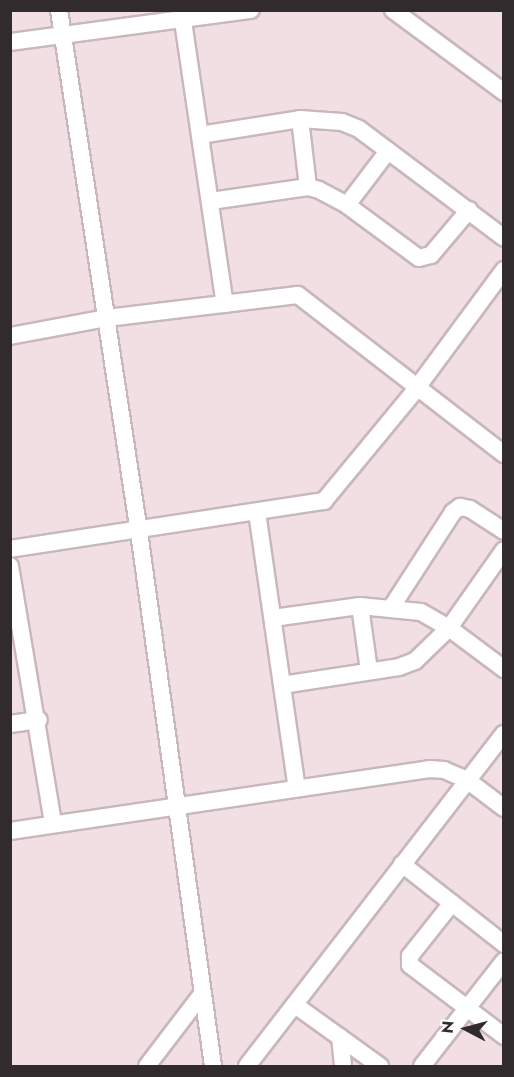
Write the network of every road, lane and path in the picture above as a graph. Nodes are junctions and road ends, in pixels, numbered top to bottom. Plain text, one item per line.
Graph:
1 (59, 10) edge
2 (251, 10) edge
3 (393, 10) edge
4 (183, 21) junction
5 (63, 36) junction
6 (10, 42) edge
7 (504, 92) edge
8 (300, 119) junction
9 (200, 135) junction
10 (388, 151) junction
11 (308, 188) junction
12 (211, 201) junction
13 (347, 205) junction
14 (469, 210) junction
15 (504, 238) edge
16 (504, 270) edge
17 (225, 304) junction
18 (107, 318) junction
19 (10, 336) edge
20 (417, 387) junction
21 (504, 454) edge
22 (257, 512) junction
23 (504, 531) edge
24 (140, 532) junction
25 (10, 549) edge
26 (504, 550) edge
27 (10, 566) edge
28 (360, 606) junction
29 (391, 608) junction
30 (273, 618) junction
31 (449, 628) junction
32 (19, 655) edge
33 (504, 669) edge
34 (369, 671) junction
35 (282, 685) junction
36 (39, 720) junction
37 (10, 724) edge
38 (504, 735) edge
39 (467, 780) junction
40 (297, 788) junction
41 (179, 806) junction
42 (504, 808) edge
43 (53, 823) junction
44 (10, 831) edge
45 (402, 864) junction
46 (452, 903) junction
47 (504, 944) edge
48 (504, 961) edge
49 (202, 994) junction
50 (295, 1005) junction
51 (467, 1008) junction
52 (504, 1036) edge
53 (340, 1037) junction
54 (147, 1066) edge
55 (213, 1066) edge
56 (247, 1066) edge
57 (343, 1066) edge
58 (380, 1066) edge
59 (422, 1066) edge

1 - 5 street
2 - 4 street
3 - 7 street
4 - 5 street
4 - 9 street
5 - 6 street
5 - 18 street
8 - 9 street
8 - 10 street
8 - 11 street
9 - 12 street
10 - 13 street
10 - 14 street
11 - 12 street
11 - 13 street
12 - 17 street
13 - 14 street
14 - 15 street
16 - 20 street
17 - 18 street
17 - 20 street
18 - 19 street
18 - 24 street
20 - 21 street
20 - 22 street
22 - 24 street
22 - 30 street
23 - 29 street
24 - 25 street
24 - 41 street
26 - 31 street
27 - 32 street
28 - 29 street
28 - 30 street
28 - 34 street
29 - 31 street
30 - 35 street
31 - 33 street
31 - 34 street
32 - 36 street
34 - 35 street
35 - 40 street
36 - 37 street
36 - 43 street
38 - 39 street
39 - 40 street
39 - 42 street
39 - 45 street
40 - 41 street
41 - 43 street
41 - 49 street
43 - 44 street
45 - 46 street
45 - 50 street
46 - 47 street
46 - 51 street
48 - 51 street
49 - 54 street
49 - 55 street
50 - 53 street
50 - 56 street
51 - 52 street
51 - 59 street
53 - 57 street
53 - 58 street

